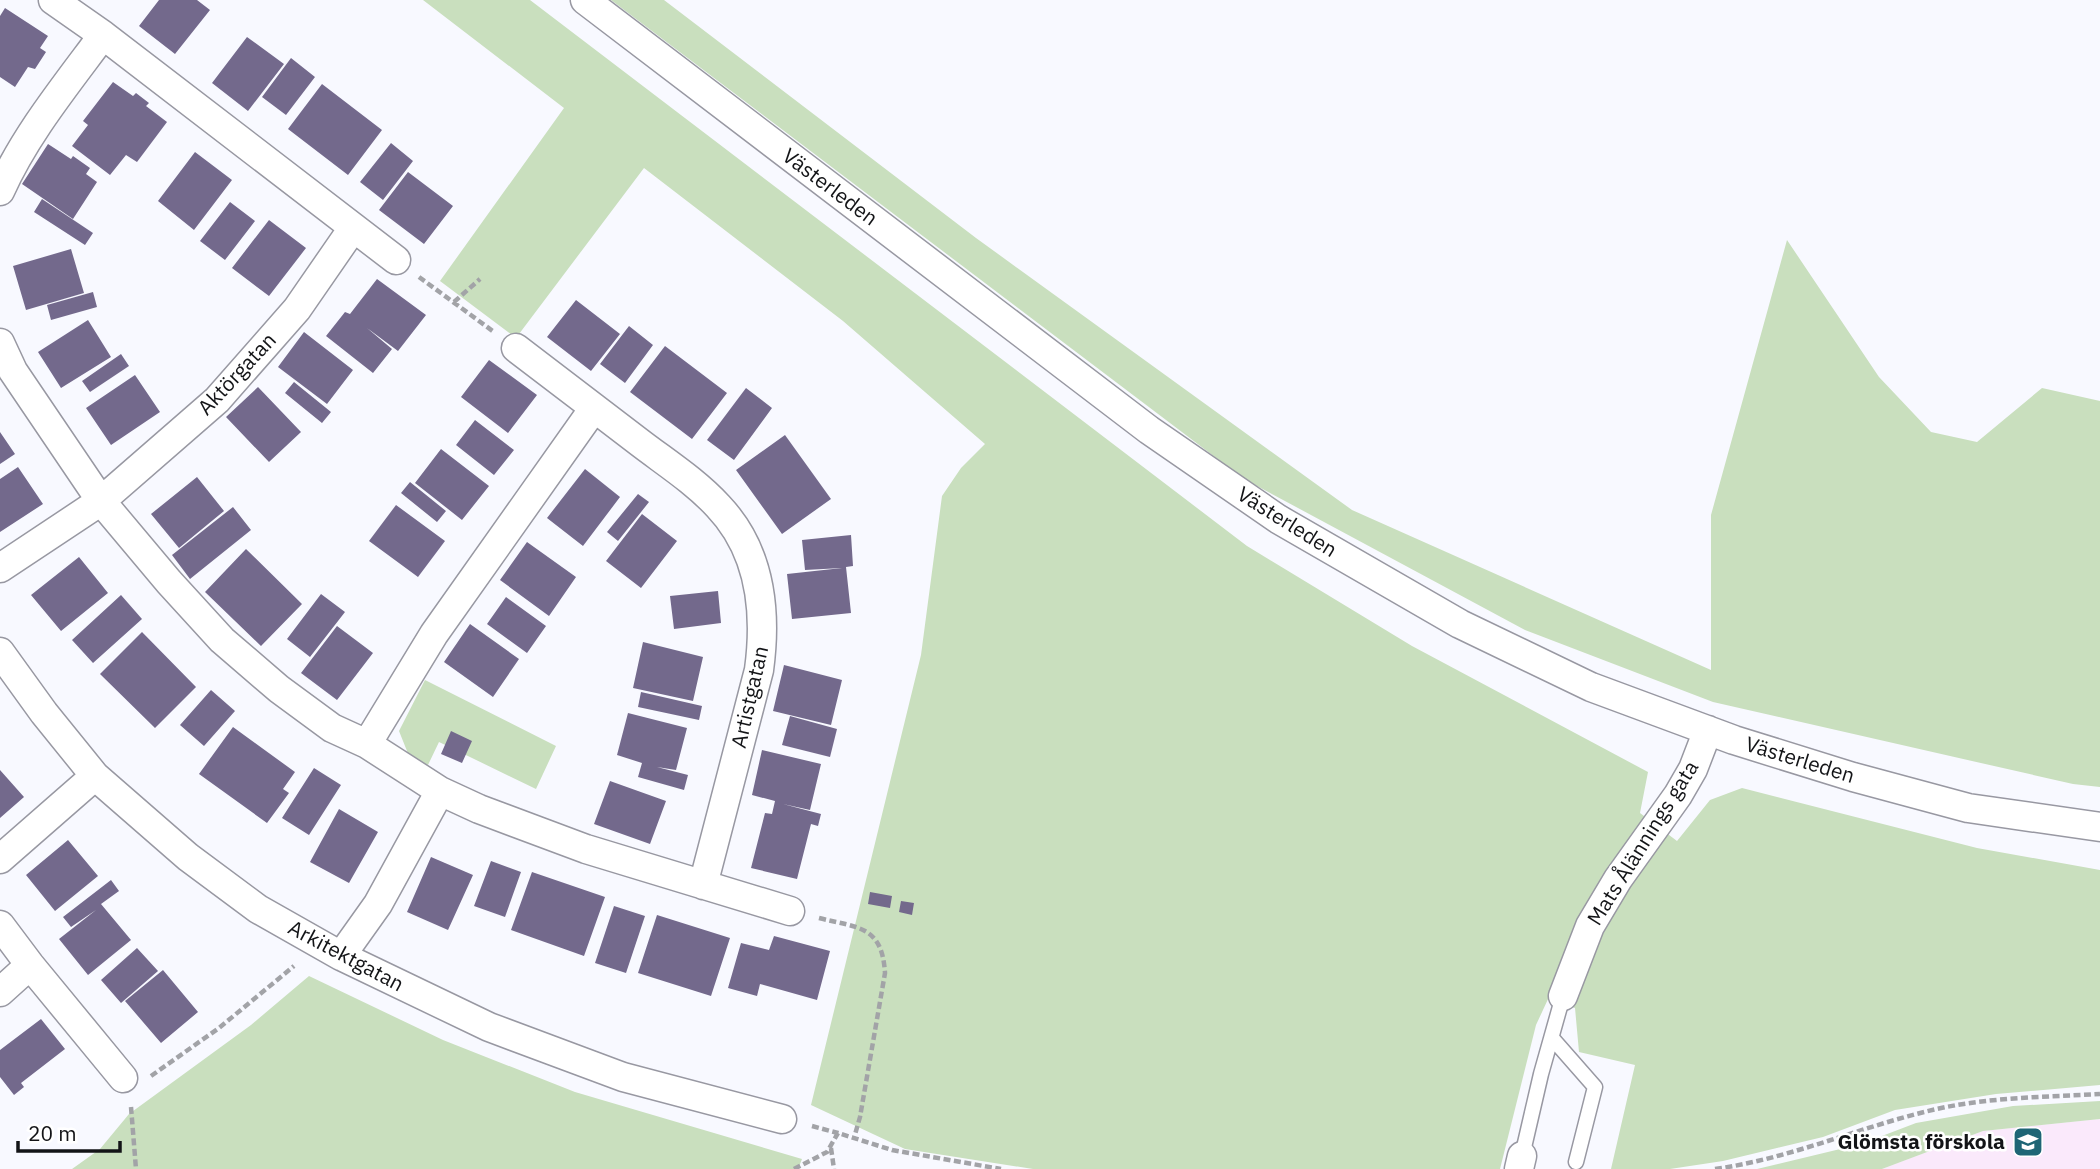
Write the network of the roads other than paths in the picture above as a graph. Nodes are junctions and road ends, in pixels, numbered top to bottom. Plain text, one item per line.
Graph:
1 (53, 0) edge
2 (585, 0) edge
3 (103, 35) junction
4 (0, 191) edge
5 (353, 228) junction
6 (396, 260) road end
7 (0, 343) edge
8 (516, 348) road end
9 (594, 408) junction
10 (101, 501) junction
11 (0, 568) edge
12 (0, 652) edge
13 (1708, 730) junction
14 (367, 744) junction
15 (95, 776) junction
16 (440, 791) junction
17 (2100, 827) edge
18 (0, 859) edge
19 (703, 885) junction
20 (790, 911) road end
21 (0, 925) edge
22 (341, 956) junction
23 (30, 965) junction
24 (0, 992) edge
25 (1563, 996) joint
26 (1552, 1038) junction
27 (127, 1084) road end
28 (782, 1119) dead end
29 (1576, 1162) dead end
30 (1520, 1163) edge

1 - 3 street
2 - 13 street, Västerleden
3 - 4 street
3 - 5 street
5 - 6 street
5 - 10 street, Aktörgatan
7 - 10 street
8 - 9 street, Artistgatan
9 - 14 street
9 - 19 street, Artistgatan
10 - 11 street, Aktörgatan
10 - 14 street
12 - 15 street, Arkitektgatan
13 - 17 street, Västerleden
13 - 25 street, Mats Ålännings gata
14 - 16 street
15 - 18 street
15 - 22 street, Arkitektgatan
16 - 19 street
16 - 22 street
19 - 20 street
21 - 23 street
22 - 28 street, Arkitektgatan
23 - 24 street
23 - 27 street
25 - 26 lane
26 - 29 lane
26 - 30 lane

